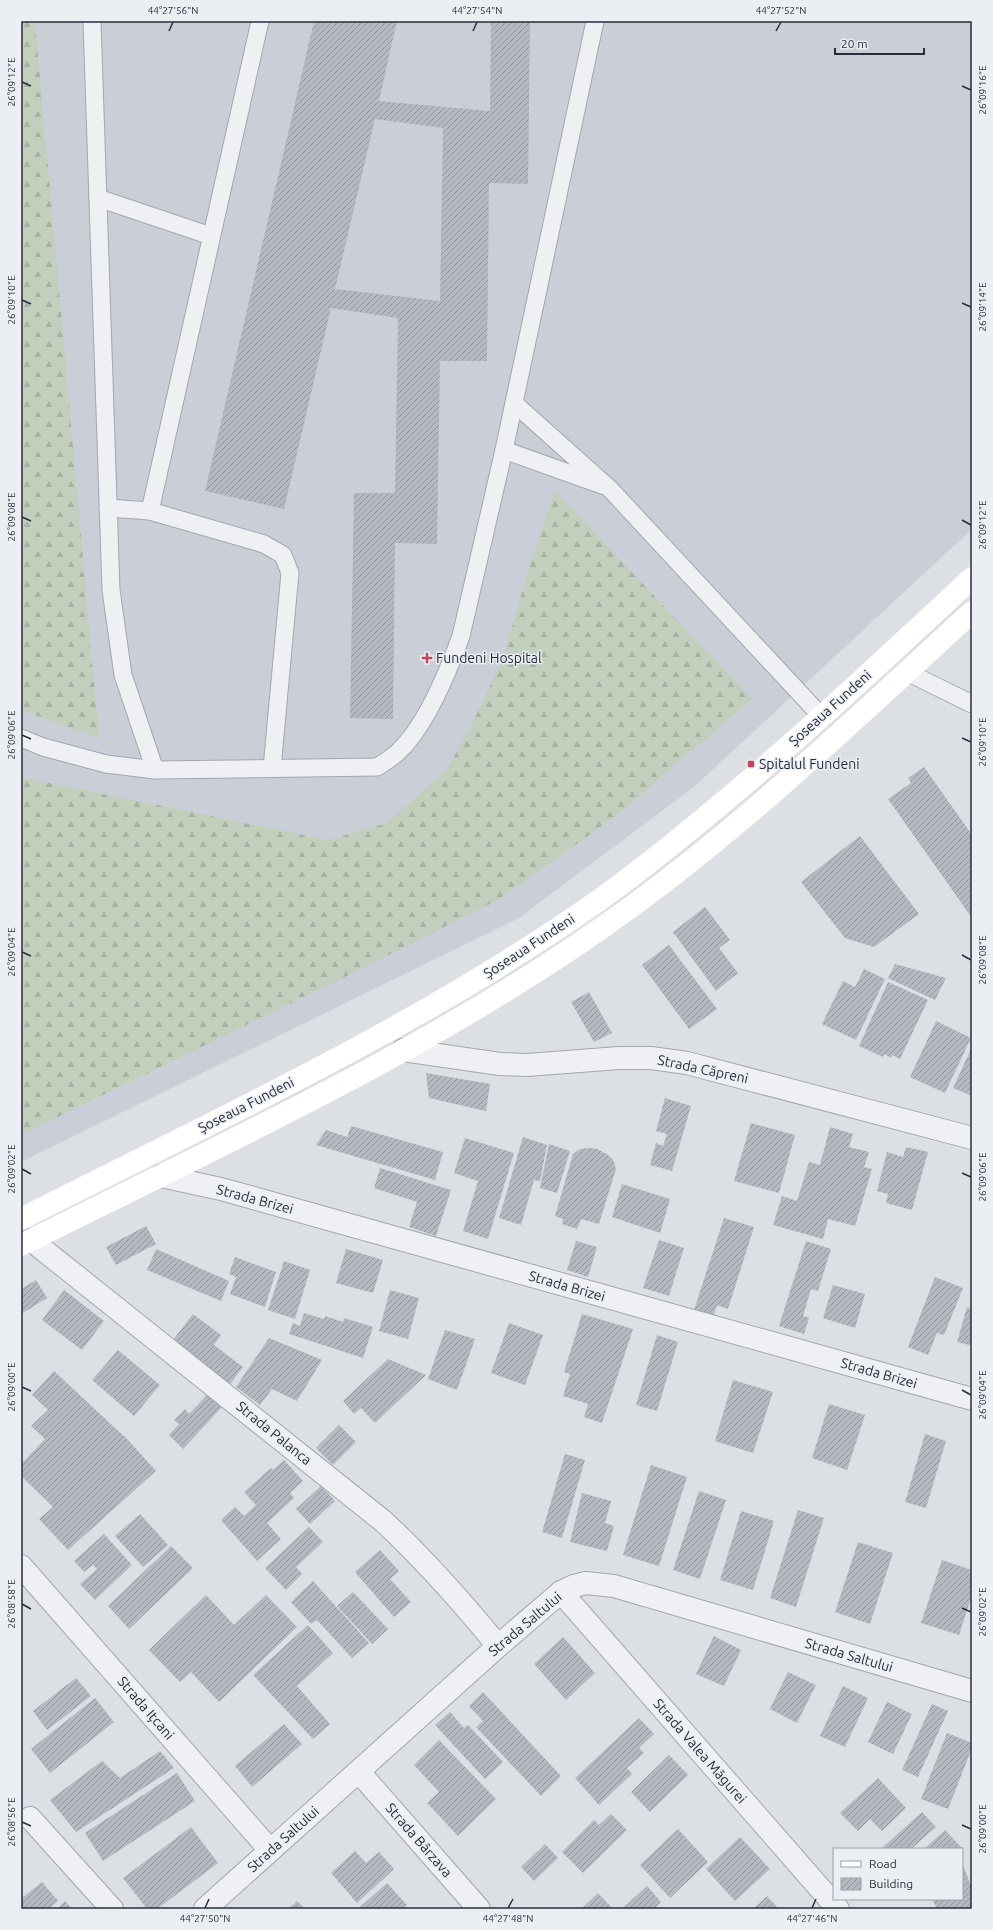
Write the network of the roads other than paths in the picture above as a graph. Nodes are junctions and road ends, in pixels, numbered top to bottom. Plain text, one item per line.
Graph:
1 (92, 21) edge
2 (260, 21) edge
3 (595, 21) edge
4 (98, 198) junction
5 (212, 236) junction
6 (514, 403) junction
7 (504, 450) junction
8 (610, 488) junction
9 (108, 508) junction
10 (150, 511) junction
11 (972, 578) edge
12 (972, 612) edge
13 (907, 672) junction
14 (970, 699) edge
15 (821, 716) junction
16 (21, 738) edge
17 (272, 768) junction
18 (155, 770) junction
19 (403, 1050) junction
20 (972, 1138) edge
21 (161, 1176) junction
22 (21, 1219) edge
23 (26, 1242) edge
24 (972, 1399) edge
25 (21, 1566) edge
26 (561, 1592) junction
27 (498, 1646) junction
28 (972, 1691) edge
29 (359, 1772) junction
30 (30, 1818) dead end
31 (270, 1850) junction
32 (112, 1909) edge
33 (205, 1909) edge
34 (479, 1909) edge
35 (838, 1909) edge

1 - 4 lane
2 - 5 lane
3 - 6 lane
4 - 5 lane
4 - 9 lane
5 - 10 lane
6 - 7 lane
6 - 8 lane
7 - 8 lane
7 - 17 lane
8 - 15 lane
9 - 10 lane
9 - 18 lane
10 - 17 lane
11 - 15 main road, Șoseaua Fundeni
12 - 13 main road, Șoseaua Fundeni
13 - 14 lane
13 - 19 main road, Șoseaua Fundeni
15 - 22 main road, Șoseaua Fundeni
16 - 18 lane
17 - 18 lane
19 - 20 street, Strada Căpreni
19 - 21 main road, Șoseaua Fundeni
21 - 23 main road, Șoseaua Fundeni
21 - 24 street, Strada Brizei
23 - 27 street, Strada Palanca
25 - 31 street, Strada Ițcani
26 - 27 street, Strada Saltului
26 - 28 street, Strada Saltului
26 - 35 street, Strada Valea Măgurei
27 - 29 street, Strada Saltului
29 - 31 street, Strada Saltului
29 - 34 street, Strada Bârzava
30 - 32 street
31 - 33 street, Strada Saltului

